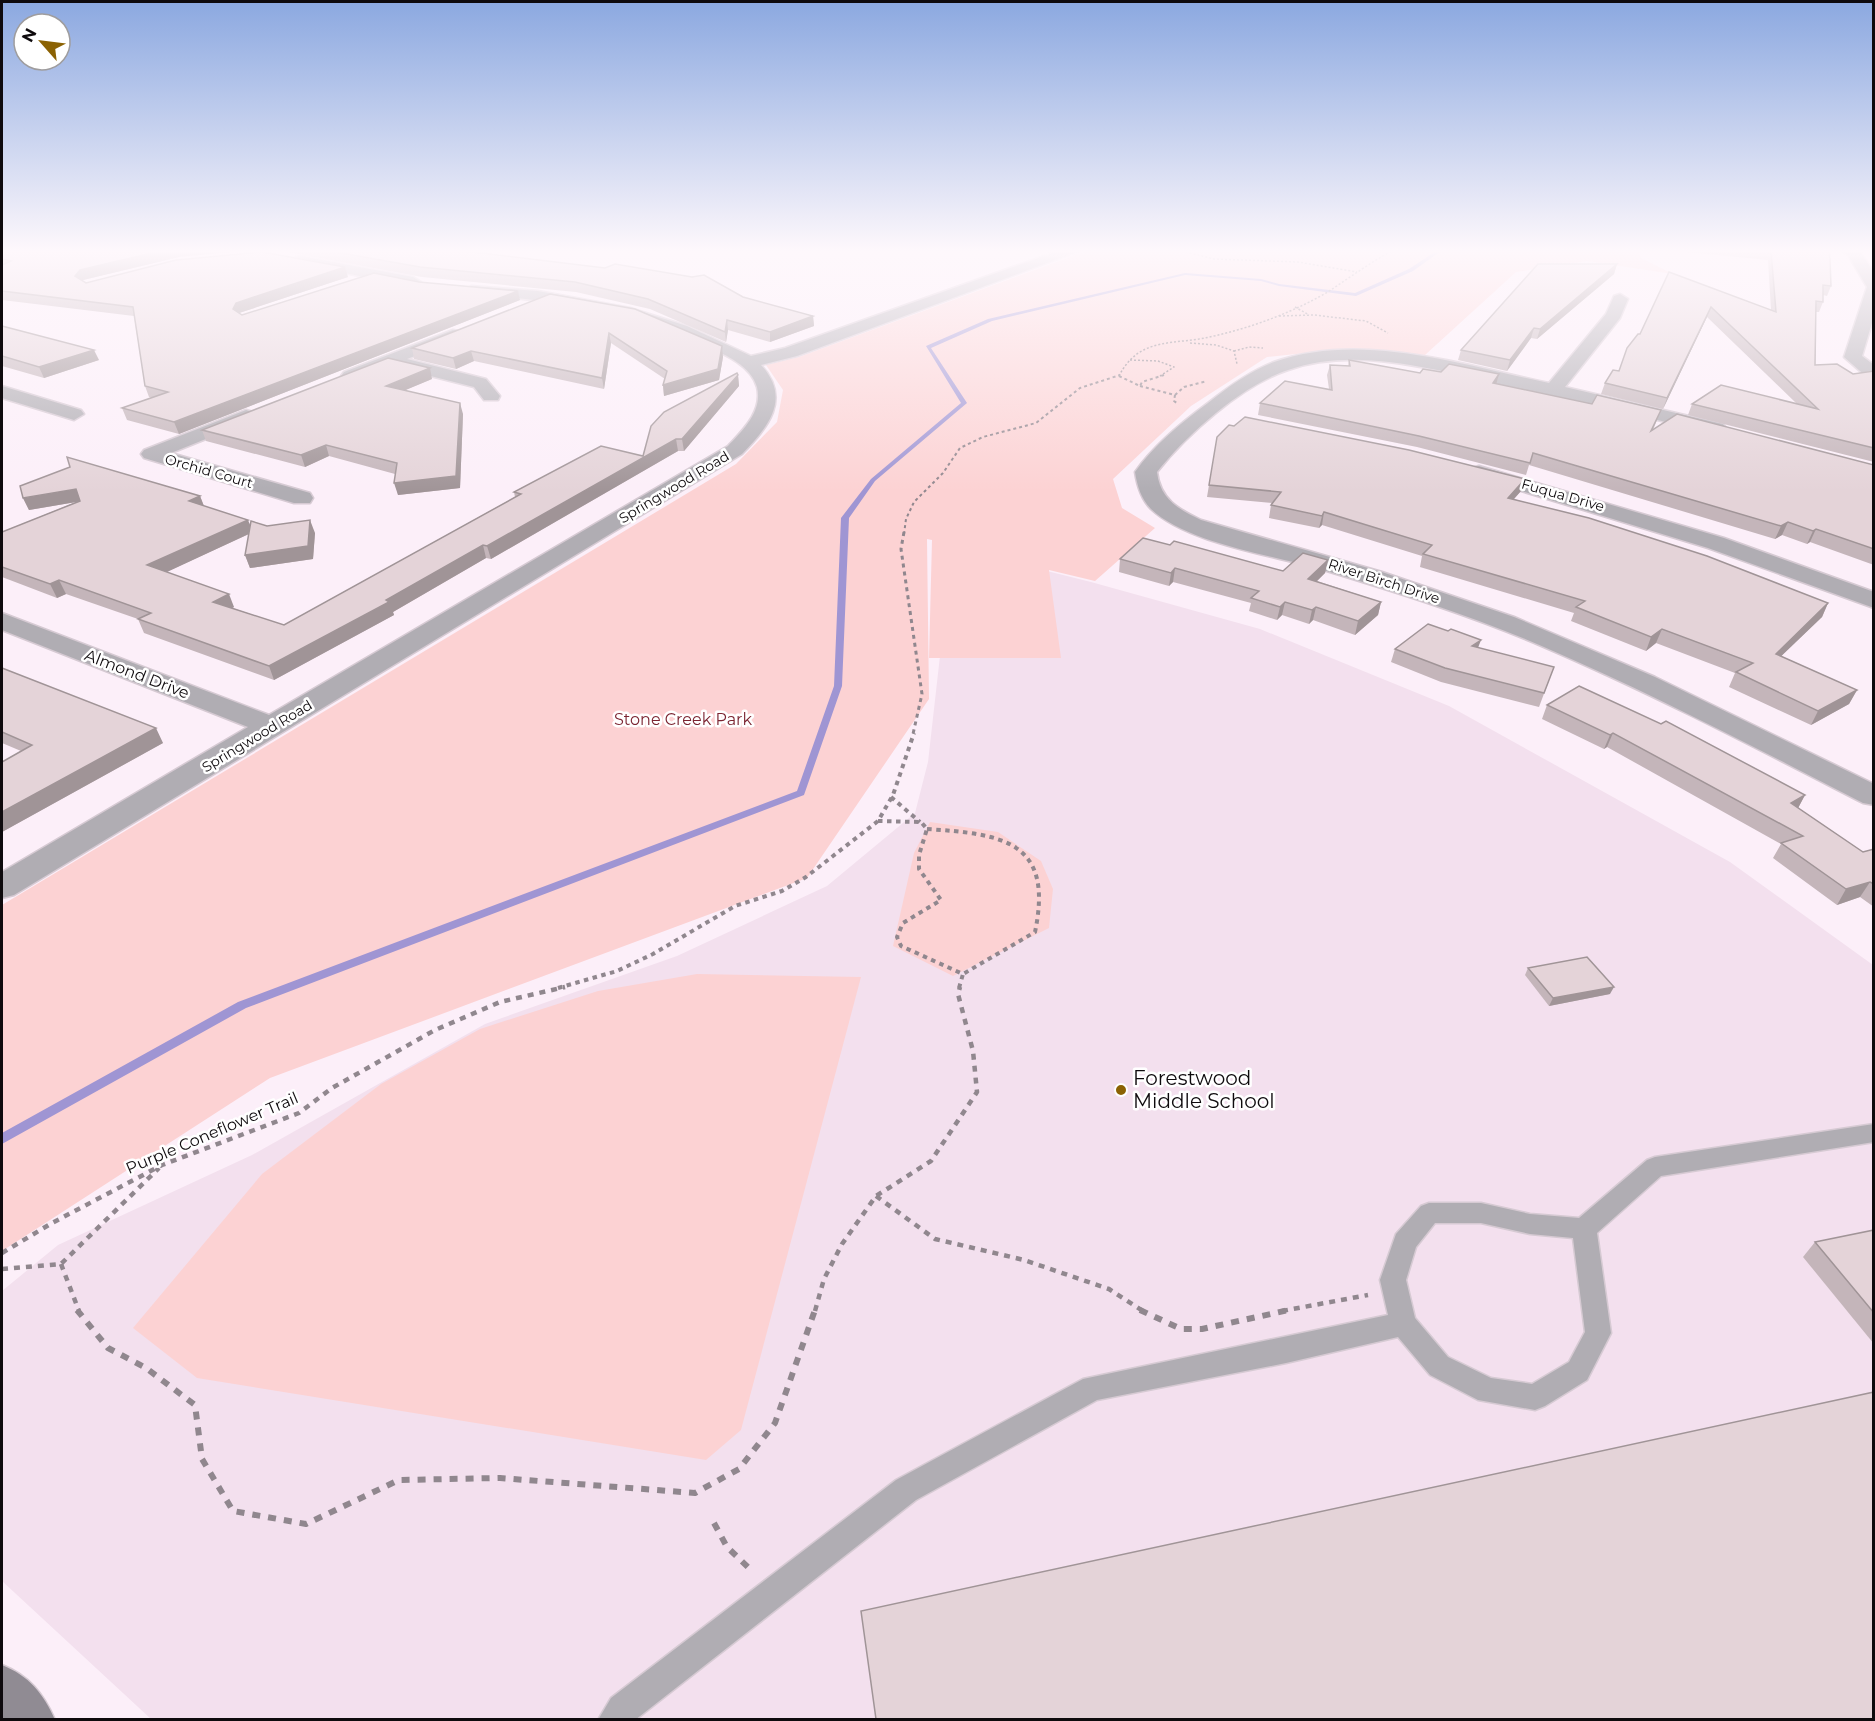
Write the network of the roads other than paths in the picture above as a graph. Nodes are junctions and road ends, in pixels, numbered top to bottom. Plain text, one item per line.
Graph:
1 (462, 331) edge
2 (686, 331) edge
3 (849, 331) edge
4 (1601, 331) edge
5 (1863, 331) edge
6 (389, 360) junction
7 (750, 362) junction
8 (1874, 374) edge
9 (335, 381) edge
10 (1553, 390) junction
11 (2, 392) edge
12 (491, 396) dead end
13 (259, 411) edge
14 (1209, 413) junction
15 (74, 414) dead end
16 (1235, 418) dead end
17 (1729, 431) edge
18 (1460, 467) edge
19 (302, 498) dead end
20 (1874, 601) edge
21 (2, 621) edge
22 (273, 727) junction
23 (1874, 796) edge
24 (2, 887) edge
25 (1874, 1133) edge
26 (1584, 1229) junction
27 (1403, 1324) junction
28 (2, 1694) edge
29 (25, 1719) edge
30 (614, 1719) edge

1 - 6 street
2 - 7 street
3 - 7 street
4 - 10 street
5 - 8 street
6 - 9 street
6 - 12 street
7 - 22 street, Springwood Road
10 - 14 street, River Birch Drive
10 - 17 street, River Birch Drive
11 - 15 street
13 - 19 street, Orchid Court
14 - 16 street
14 - 23 street, River Birch Drive
18 - 20 street, Fuqua Drive
21 - 22 street, Almond Drive
22 - 24 street, Springwood Road
25 - 26 lane
26 - 27 lane
26 - 27 lane
27 - 30 lane
28 - 29 street

